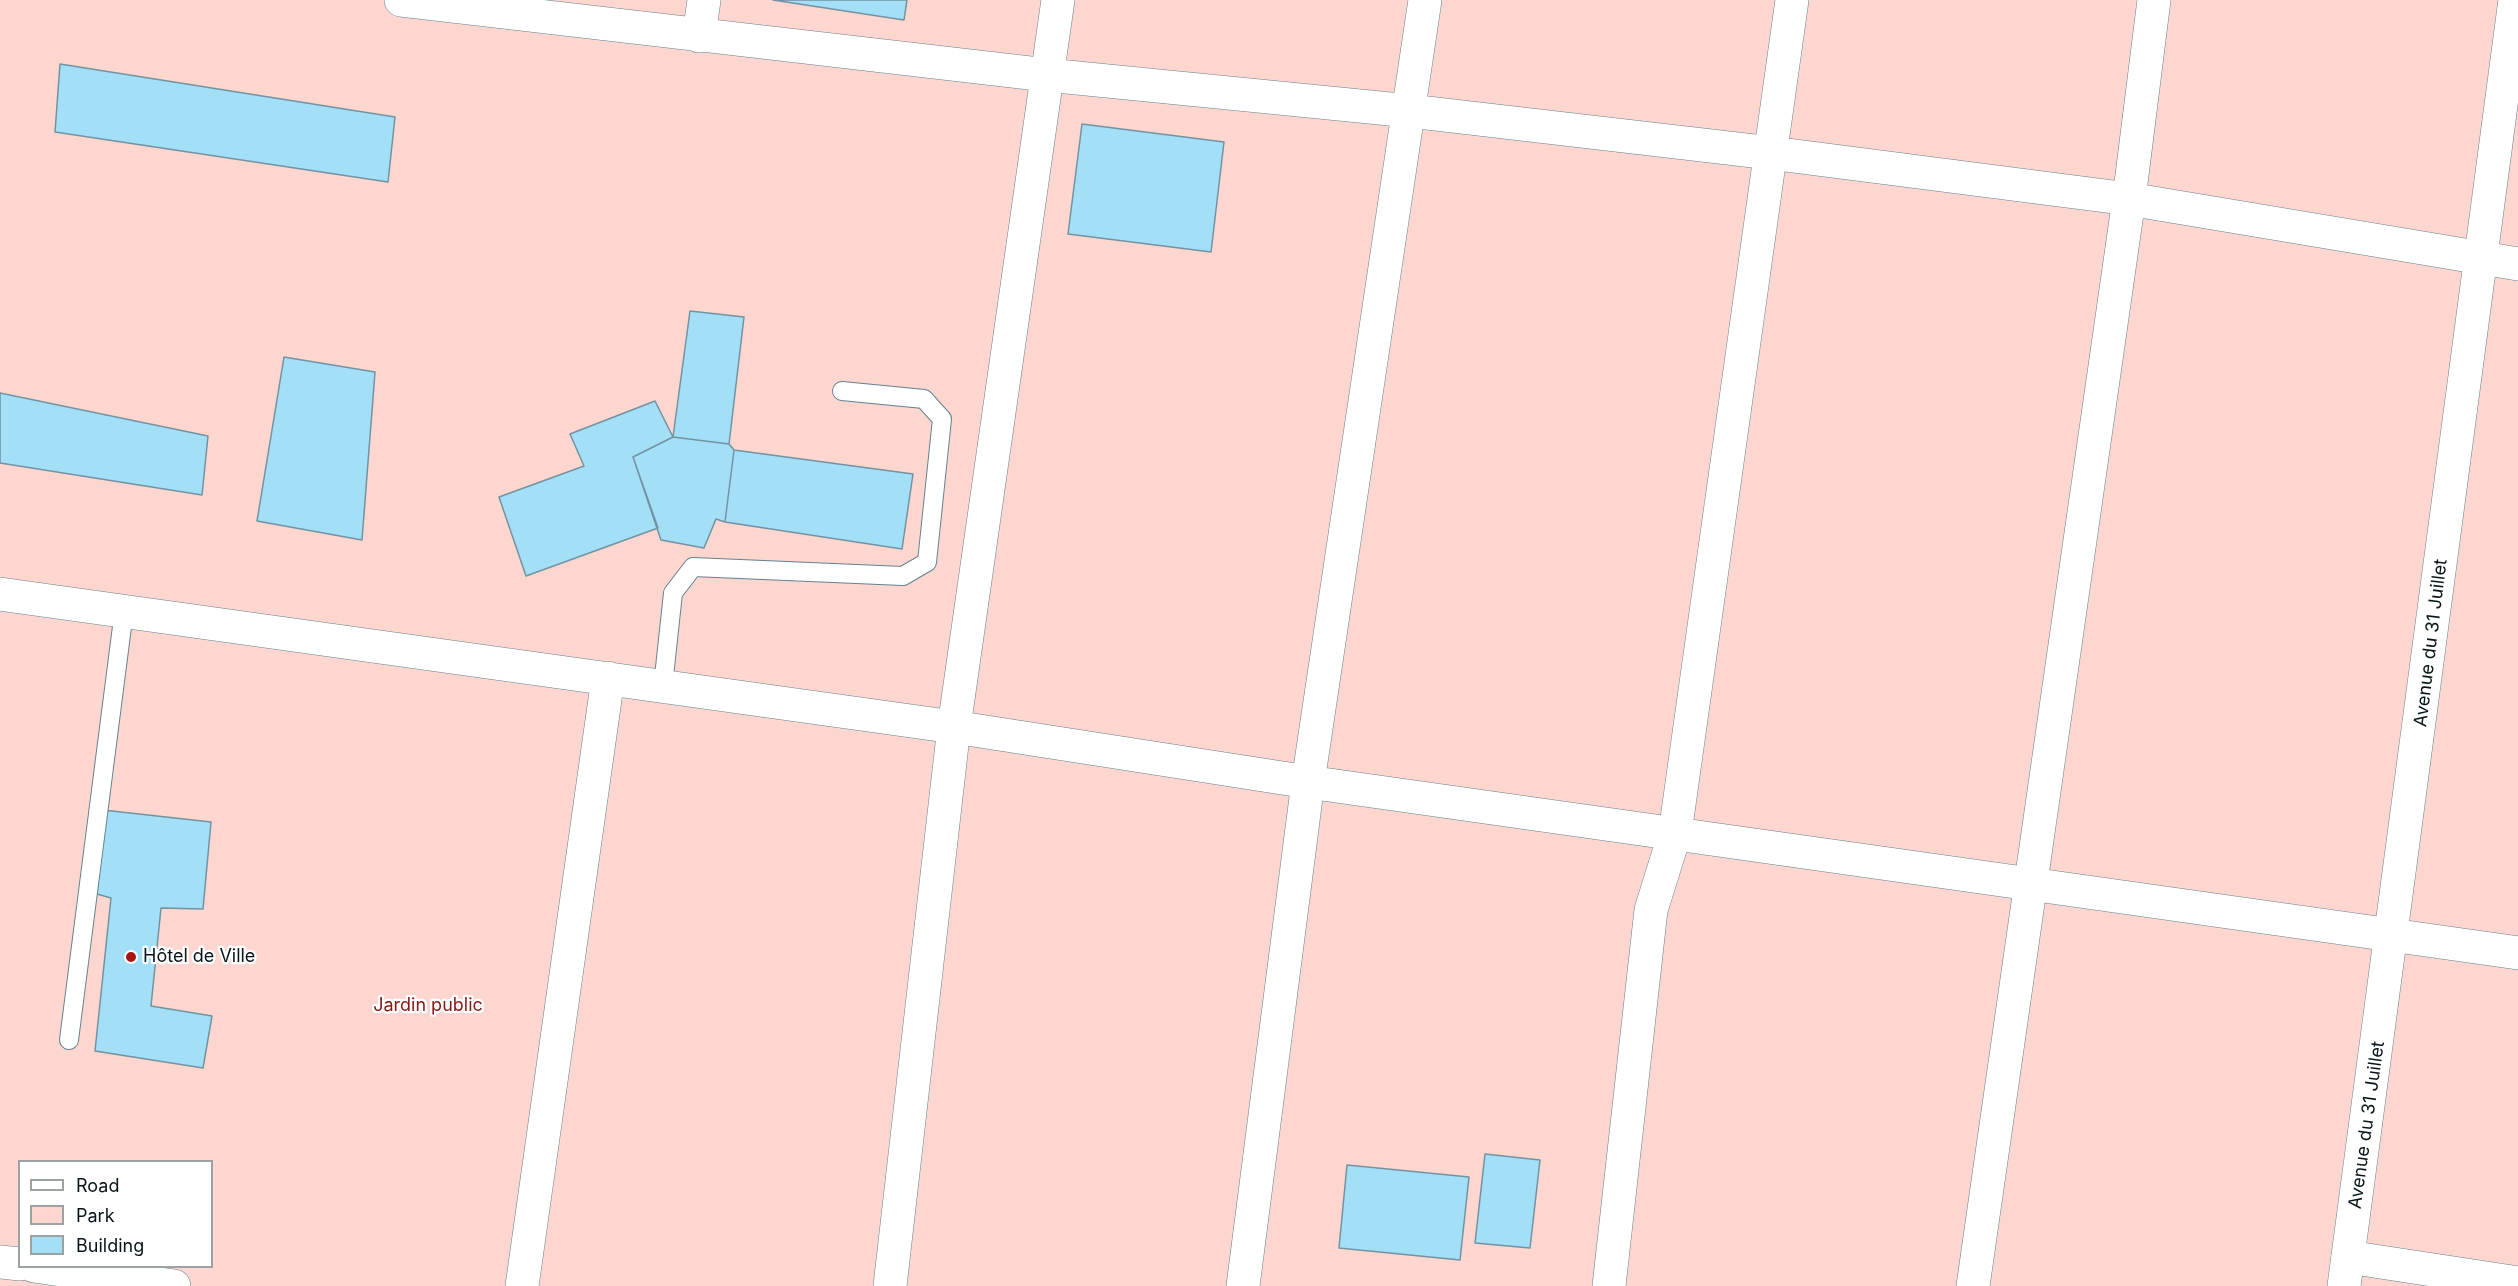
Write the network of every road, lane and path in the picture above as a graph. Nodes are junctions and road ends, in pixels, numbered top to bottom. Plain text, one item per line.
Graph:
1 (704, 0) edge
2 (1058, 0) edge
3 (1425, 0) edge
4 (1792, 0) edge
5 (2154, 0) edge
6 (2516, 0) edge
7 (414, 1) edge
8 (699, 36) junction
9 (1047, 75) junction
10 (1410, 111) junction
11 (1771, 153) junction
12 (2129, 199) junction
13 (2481, 256) junction
14 (2518, 264) edge
15 (843, 391) dead end
16 (0, 594) edge
17 (124, 611) junction
18 (608, 678) junction
19 (663, 686) junction
20 (954, 727) junction
21 (1308, 782) junction
22 (1675, 833) junction
23 (2029, 882) junction
24 (2393, 933) junction
25 (2518, 952) edge
26 (69, 1040) dead end
27 (0, 1262) edge
28 (18, 1264) edge
29 (48, 1268) edge
30 (2346, 1272) edge
31 (2518, 1283) edge
32 (167, 1285) edge
33 (522, 1286) edge
34 (890, 1286) edge
35 (1243, 1286) edge
36 (1609, 1286) edge
37 (1973, 1286) edge

1 - 8 street
2 - 9 street
3 - 10 street
4 - 11 street
5 - 12 street
6 - 13 street, Avenue du 31 Juillet
7 - 8 street
8 - 9 street
9 - 10 street
9 - 20 street
10 - 11 street
10 - 21 street
11 - 12 street
11 - 22 street
12 - 13 street
12 - 23 street
13 - 14 street
13 - 24 street, Avenue du 31 Juillet
15 - 19 lane
16 - 17 street
17 - 18 street
17 - 26 lane
18 - 19 street
18 - 33 street
19 - 20 street
20 - 21 street
20 - 34 street
21 - 22 street
21 - 35 street
22 - 23 street
22 - 36 street
23 - 24 street
23 - 37 street
24 - 25 street
24 - 30 street, Avenue du 31 Juillet
27 - 28 street
29 - 32 street
30 - 31 street

